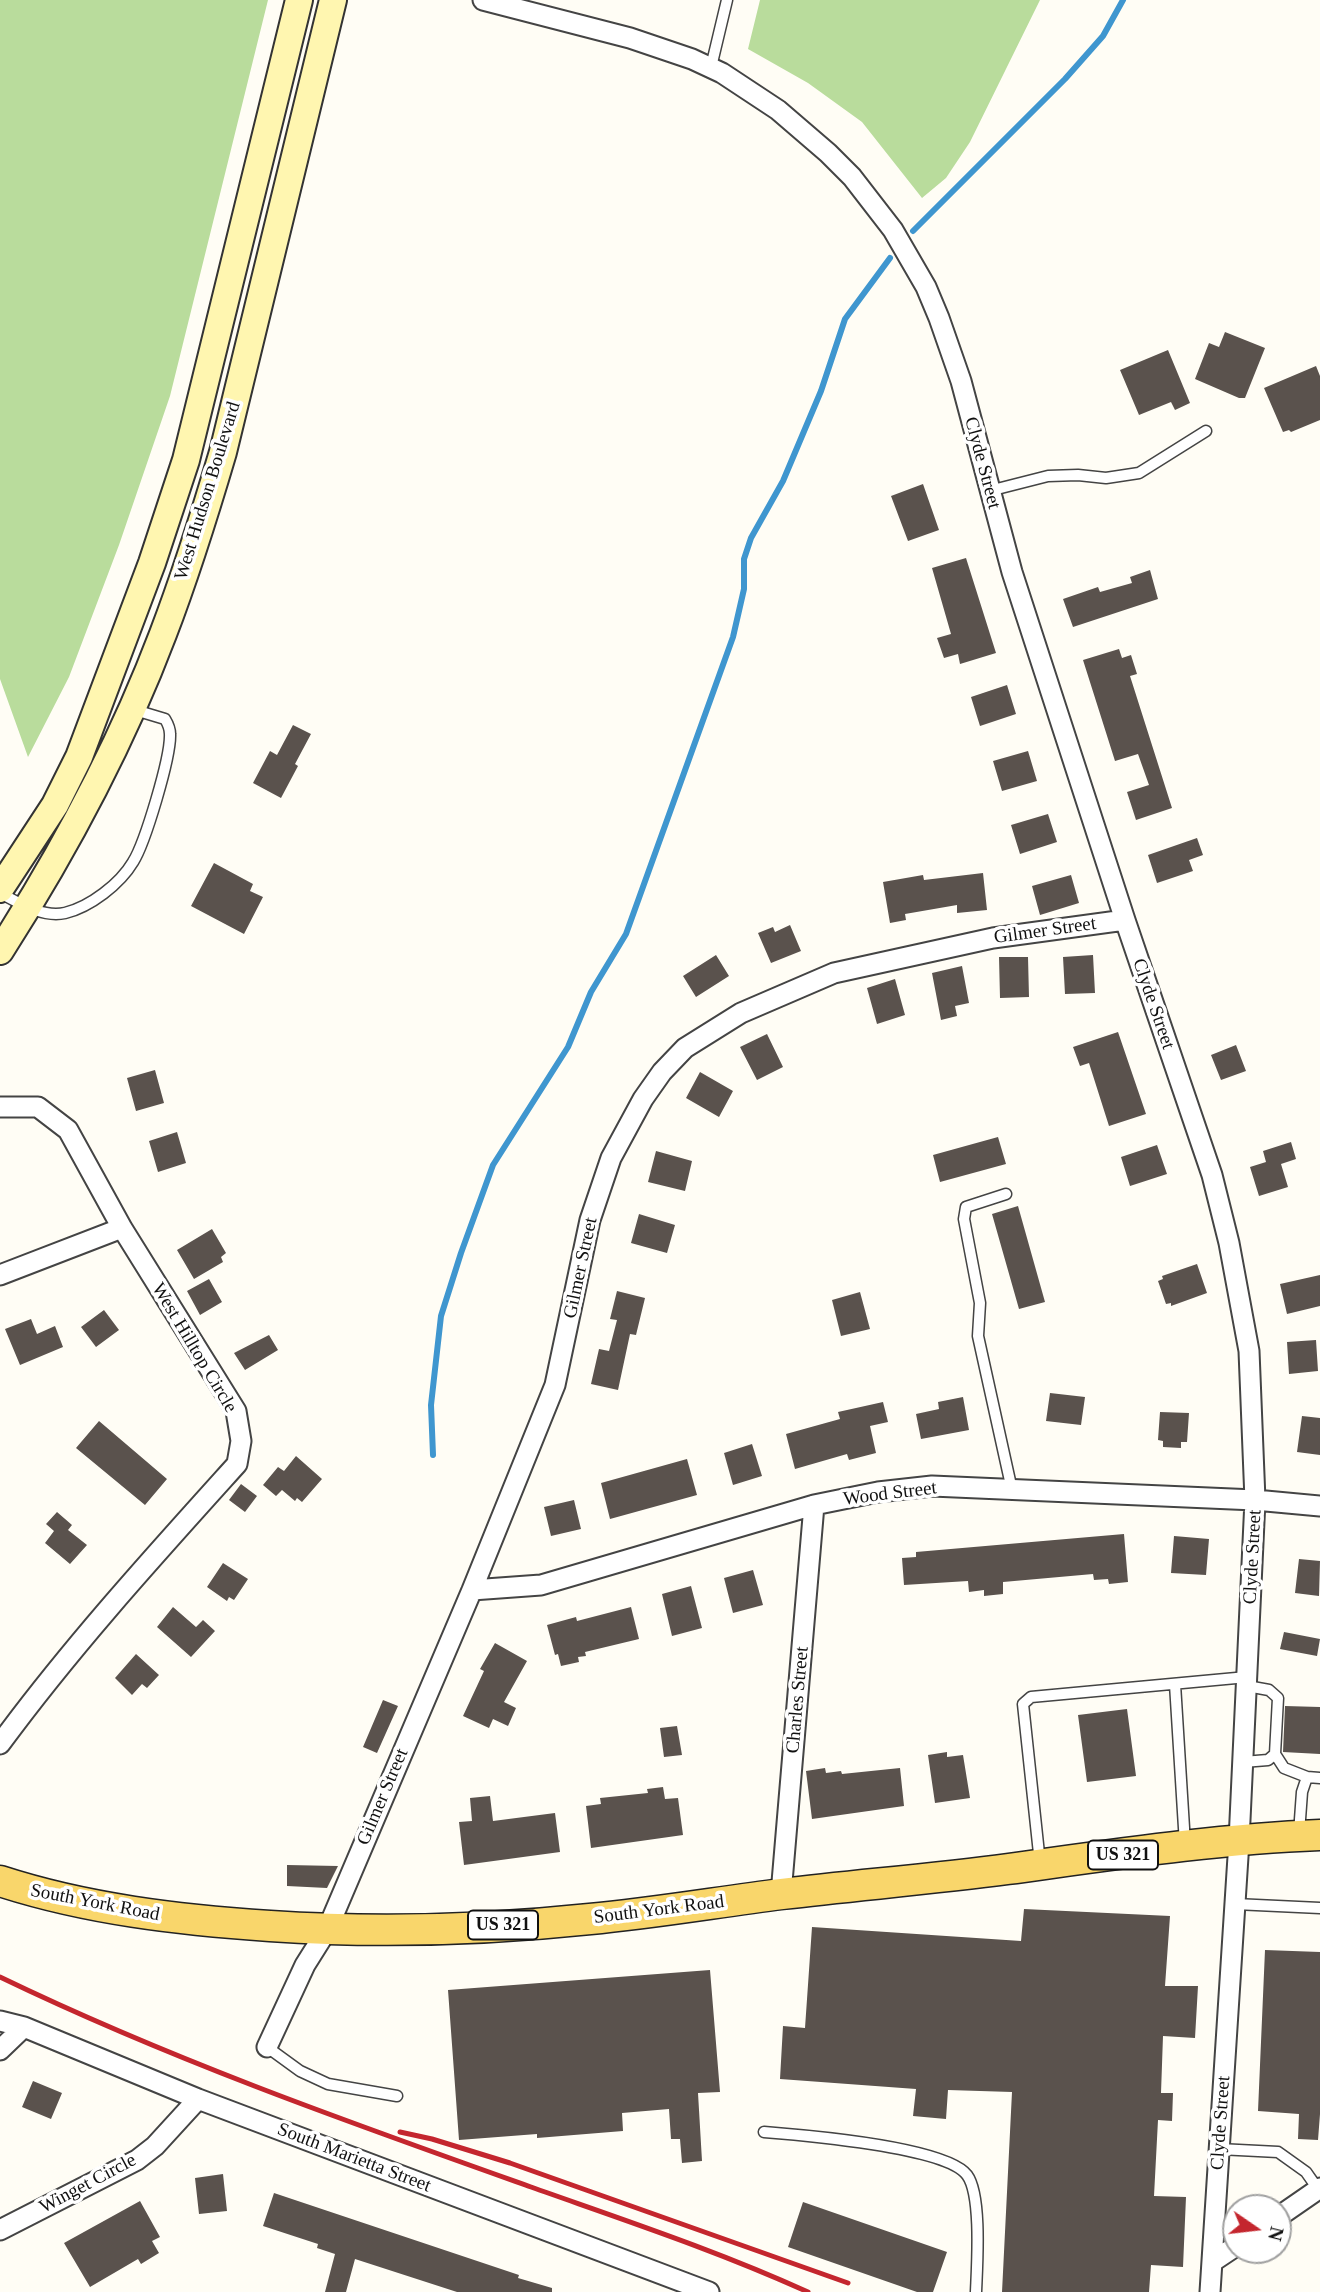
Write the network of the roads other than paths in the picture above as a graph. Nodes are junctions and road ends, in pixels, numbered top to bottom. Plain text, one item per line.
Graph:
1 (299, 0) edge
2 (334, 0) edge
3 (483, 0) edge
4 (727, 0) edge
5 (710, 68) junction
6 (1206, 431) dead end
7 (989, 491) junction
8 (131, 709) junction
9 (0, 891) edge
10 (27, 908) junction
11 (1125, 920) junction
12 (0, 951) edge
13 (0, 1107) edge
14 (1006, 1194) dead end
15 (122, 1228) junction
16 (0, 1275) edge
17 (1012, 1490) junction
18 (1255, 1500) junction
19 (814, 1505) junction
20 (1320, 1506) edge
21 (472, 1590) junction
22 (1247, 1682) junction
23 (1175, 1684) junction
24 (0, 1744) edge
25 (1275, 1754) junction
26 (1243, 1762) junction
27 (1307, 1777) junction
28 (1320, 1778) edge
29 (1309, 1835) edge
30 (1239, 1841) junction
31 (1185, 1847) junction
32 (1040, 1864) junction
33 (0, 1881) edge
34 (781, 1894) junction
35 (1235, 1904) junction
36 (1320, 1908) edge
37 (327, 1930) junction
38 (0, 2021) edge
39 (24, 2027) junction
40 (267, 2047) joint
41 (0, 2050) edge
42 (397, 2096) dead end
43 (198, 2099) junction
44 (764, 2132) dead end
45 (1219, 2150) junction
46 (1319, 2189) edge
47 (1292, 2207) edge
48 (0, 2230) edge
49 (1222, 2255) edge
50 (1212, 2262) junction
51 (707, 2292) edge
52 (976, 2292) edge
53 (1210, 2292) edge

1 - 9 main road, West Hudson Boulevard
2 - 8 main road, West Hudson Boulevard
3 - 5 street, Clyde Street
4 - 5 lane
5 - 7 street, Clyde Street
6 - 7 lane
7 - 11 street, Clyde Street
8 - 10 main road, West Hudson Boulevard
8 - 10 lane
9 - 10 lane
10 - 12 main road, West Hudson Boulevard
11 - 18 street, Clyde Street
11 - 21 street, Gilmer Street
13 - 15 street, West Hilltop Circle
14 - 17 lane
15 - 16 street
15 - 24 street, West Hilltop Circle
17 - 18 street, Wood Street
17 - 19 street, Wood Street
18 - 20 street, Wood Street
18 - 22 street, Clyde Street
19 - 21 street, Wood Street
19 - 34 street, Charles Street
21 - 37 street, Gilmer Street
22 - 23 lane
22 - 25 lane
22 - 26 street, Clyde Street
23 - 31 lane
23 - 32 lane
25 - 26 lane
25 - 27 lane
26 - 30 street, Clyde Street
27 - 28 lane
27 - 29 lane
29 - 30 main road, South York Road / US 321
30 - 31 main road, South York Road / US 321
30 - 35 street, Clyde Street
31 - 32 main road, South York Road / US 321
32 - 34 main road, South York Road / US 321
33 - 37 main road, South York Road / US 321
34 - 37 main road, South York Road / US 321
35 - 36 lane
35 - 45 street, Clyde Street
37 - 40 street
38 - 39 street, South Marietta Street
39 - 41 street
39 - 43 street, South Marietta Street
40 - 42 lane
43 - 48 street, Winget Circle
43 - 51 street, South Marietta Street
44 - 52 lane
45 - 46 lane
45 - 50 street, Clyde Street
46 - 47 street
49 - 50 street
50 - 53 street, Clyde Street

